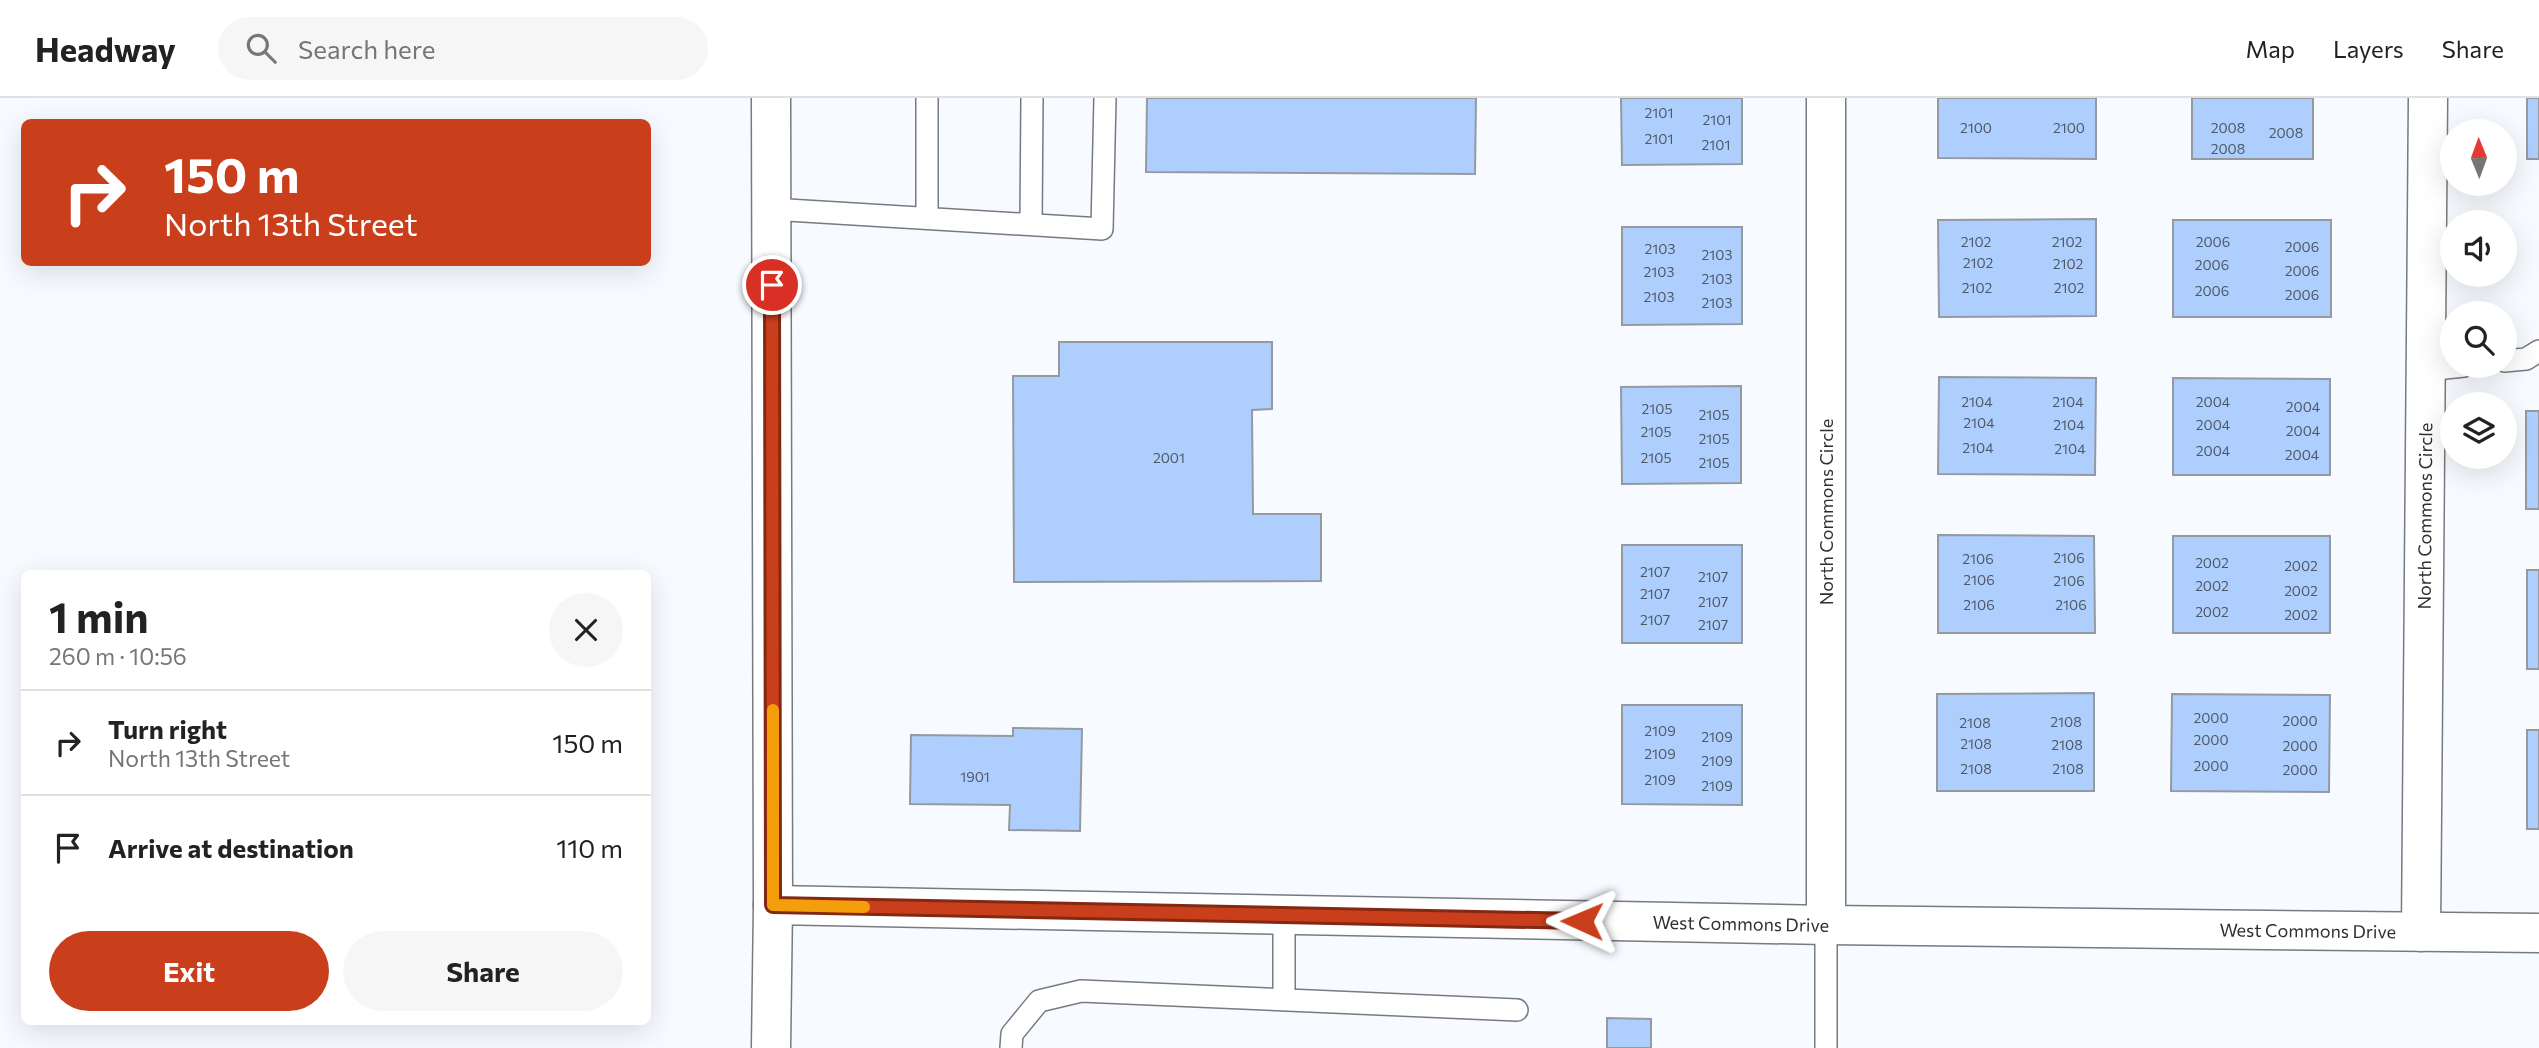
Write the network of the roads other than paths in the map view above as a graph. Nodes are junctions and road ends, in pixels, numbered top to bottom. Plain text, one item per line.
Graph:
1 (771, 98) edge
2 (927, 98) edge
3 (1032, 98) edge
4 (1105, 98) edge
5 (1826, 98) edge
6 (2428, 98) edge
7 (771, 209) junction
8 (926, 216) junction
9 (1031, 224) junction
10 (2539, 351) edge
11 (2517, 360) edge
12 (2440, 369) edge
13 (2426, 370) junction
14 (773, 905) junction
15 (1284, 915) junction
16 (1826, 925) junction
17 (2421, 932) junction
18 (2539, 933) edge
19 (1284, 1000) junction
20 (1517, 1010) dead end
21 (771, 1048) edge
22 (1011, 1048) edge
23 (1826, 1048) edge

1 - 7 street
2 - 8 lane
3 - 9 lane
4 - 9 lane
5 - 16 street, North Commons Circle
6 - 13 street, North Commons Circle
7 - 8 lane
7 - 14 street
8 - 9 lane
10 - 11 lane
12 - 13 lane
13 - 17 street, North Commons Circle
14 - 15 street, West Commons Drive
14 - 21 street
15 - 16 street, West Commons Drive
15 - 19 lane
16 - 17 street, West Commons Drive
16 - 23 lane
17 - 18 street, West Commons Drive
19 - 20 lane
19 - 22 lane

